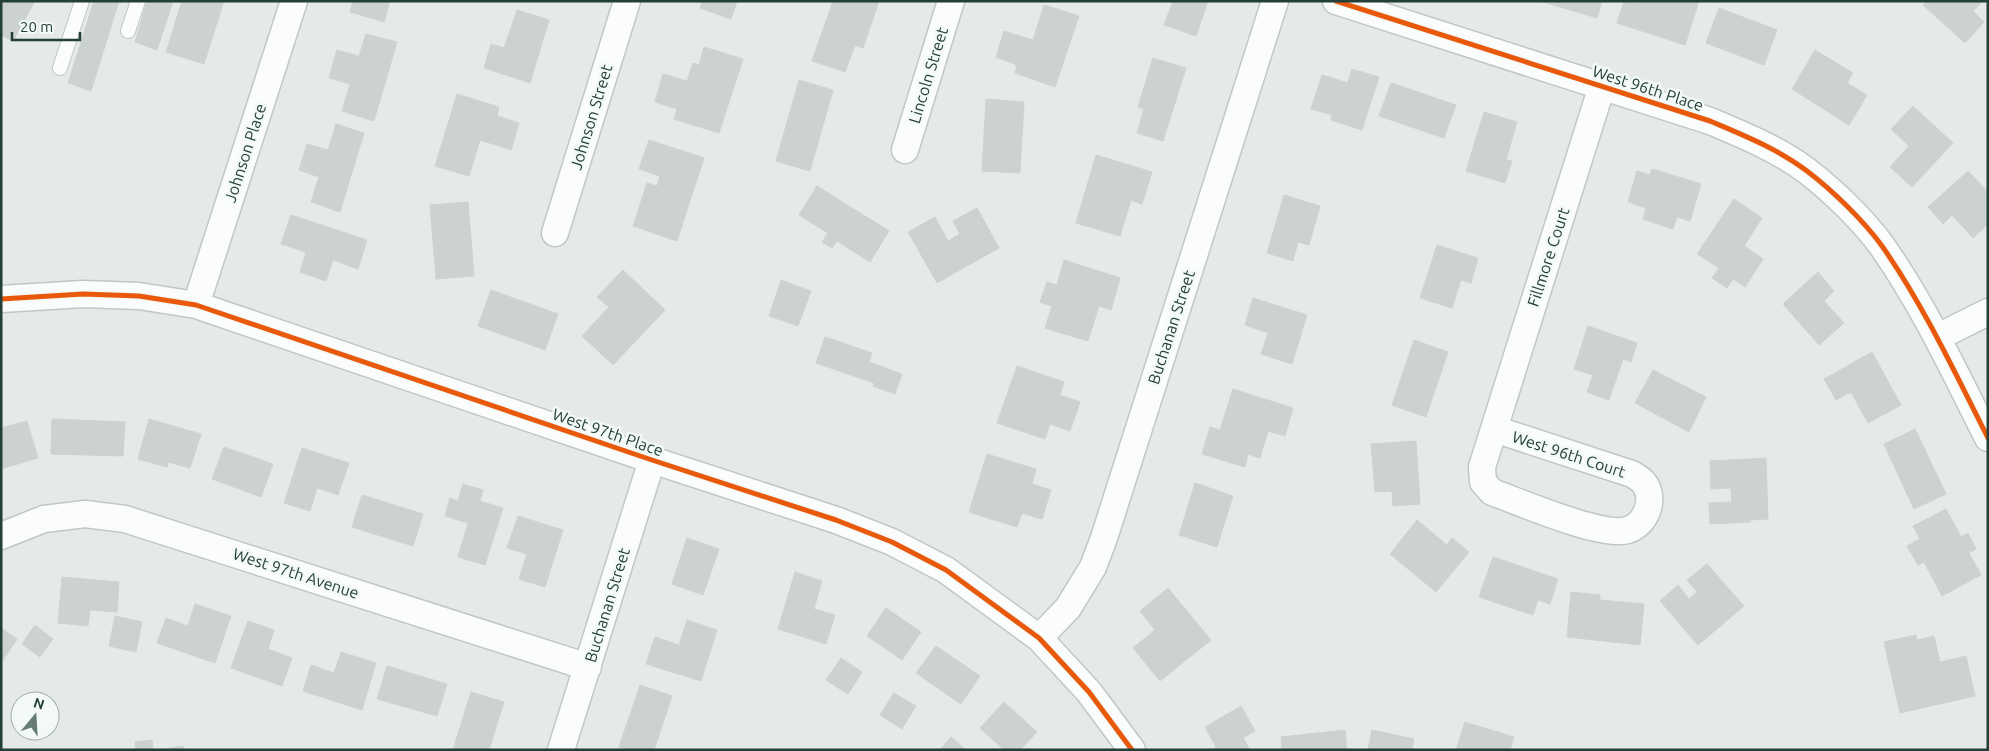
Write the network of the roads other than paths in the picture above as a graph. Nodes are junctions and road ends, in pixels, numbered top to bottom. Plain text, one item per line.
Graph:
1 (82, 1) edge
2 (138, 1) edge
3 (294, 1) edge
4 (626, 1) edge
5 (951, 1) edge
6 (1275, 1) edge
7 (1336, 1) edge
8 (128, 31) dead end
9 (60, 68) dead end
10 (1602, 86) junction
11 (905, 150) dead end
12 (555, 233) dead end
13 (1, 299) edge
14 (196, 305) junction
15 (1988, 312) edge
16 (1938, 337) junction
17 (1494, 429) junction
18 (1988, 438) edge
19 (652, 460) junction
20 (1, 536) edge
21 (1038, 638) junction
22 (588, 667) junction
23 (561, 750) edge
24 (1132, 750) edge

1 - 9 lane
2 - 8 lane
3 - 14 street, Johnson Place
4 - 12 street, Johnson Street
5 - 11 street, Lincoln Street
6 - 21 street, Buchanan Street
7 - 10 street, West 96th Place
10 - 16 street, West 96th Place
10 - 17 street, Fillmore Court
13 - 14 street, West 97th Place
14 - 19 street, West 97th Place
15 - 16 street
16 - 18 street, West 96th Place
17 - 17 street, West 96th Court
19 - 21 street, West 97th Place
19 - 22 street, Buchanan Street
20 - 22 street, West 97th Avenue
21 - 24 street, West 97th Place
22 - 23 street, Buchanan Street

